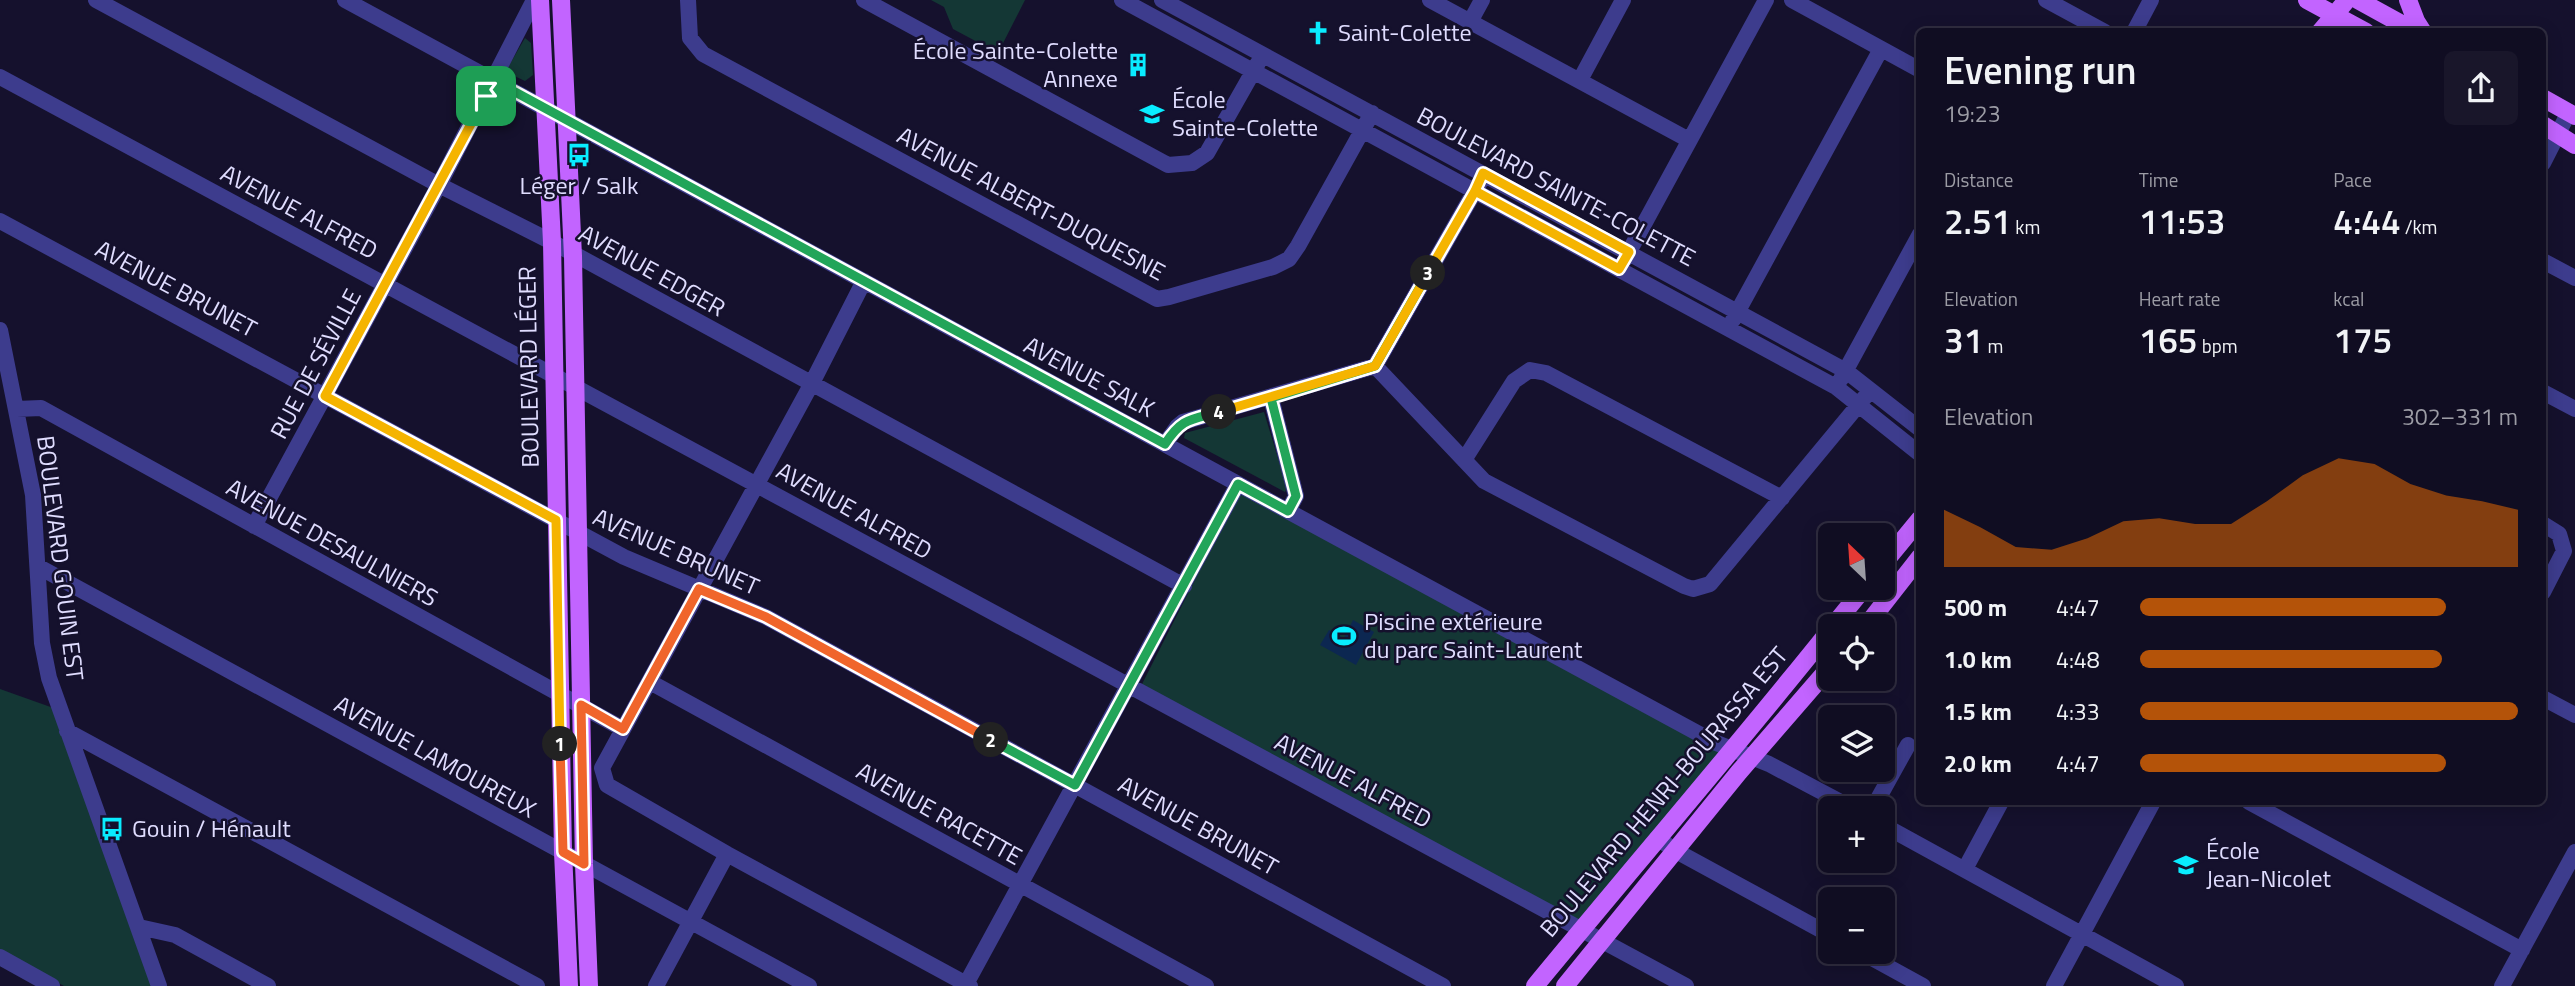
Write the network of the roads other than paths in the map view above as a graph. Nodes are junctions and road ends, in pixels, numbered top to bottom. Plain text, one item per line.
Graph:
1 (96, 0) edge
2 (534, 0) edge
3 (540, 0) edge
4 (561, 0) edge
5 (688, 0) edge
6 (864, 0) edge
7 (1122, 0) edge
8 (1162, 0) edge
9 (1199, 0) edge
10 (1430, 0) edge
11 (1482, 0) edge
12 (1623, 0) edge
13 (1766, 0) edge
14 (1792, 0) edge
15 (2046, 0) edge
16 (2151, 0) edge
17 (2307, 0) edge
18 (2347, 0) edge
19 (2408, 0) edge
20 (353, 2) edge
21 (2367, 2) edge
22 (1191, 15) junction
23 (2334, 15) junction
24 (1470, 22) junction
25 (2098, 28) edge
26 (2136, 28) edge
27 (2323, 28) edge
28 (2354, 28) edge
29 (2356, 28) edge
30 (2409, 28) edge
31 (2420, 28) edge
32 (1182, 33) junction
33 (1881, 49) junction
34 (1263, 55) junction
35 (1916, 68) edge
36 (1253, 71) junction
37 (0, 77) edge
38 (493, 80) junction
39 (1580, 80) junction
40 (2546, 100) edge
41 (546, 109) junction
42 (1372, 113) junction
43 (2572, 114) edge
44 (567, 120) junction
45 (1362, 130) junction
46 (2550, 130) edge
47 (1689, 141) junction
48 (2575, 145) edge
49 (2546, 149) edge
50 (1483, 173) junction
51 (439, 185) junction
52 (1475, 191) junction
53 (0, 220) edge
54 (1916, 241) edge
55 (552, 242) junction
56 (1629, 252) junction
57 (573, 256) junction
58 (2546, 263) edge
59 (1619, 269) junction
60 (2575, 278) edge
61 (864, 281) junction
62 (385, 284) junction
63 (1737, 311) junction
64 (1728, 329) junction
65 (0, 330) edge
66 (1375, 366) junction
67 (1846, 371) junction
68 (554, 374) junction
69 (812, 383) junction
70 (575, 385) junction
71 (1836, 387) junction
72 (1872, 390) junction
73 (2546, 394) edge
74 (325, 396) junction
75 (1271, 398) junction
76 (1859, 404) junction
77 (17, 409) junction
78 (2575, 409) edge
79 (1916, 426) edge
80 (1165, 444) junction
81 (1916, 451) edge
82 (1464, 460) junction
83 (756, 483) junction
84 (1238, 484) junction
85 (1782, 498) junction
86 (1288, 511) junction
87 (556, 520) junction
88 (1916, 524) edge
89 (254, 526) junction
90 (2546, 526) edge
91 (578, 533) junction
92 (1895, 549) edge
93 (1916, 562) edge
94 (39, 568) junction
95 (1184, 586) junction
96 (2546, 586) edge
97 (699, 589) junction
98 (1854, 600) edge
99 (1843, 614) edge
100 (1875, 614) edge
101 (1818, 645) edge
102 (1818, 681) edge
103 (650, 682) junction
104 (1127, 685) junction
105 (559, 692) junction
106 (2546, 700) edge
107 (581, 705) junction
108 (2575, 715) edge
109 (623, 729) junction
110 (67, 731) junction
111 (1908, 745) dead end
112 (1734, 749) junction
113 (1752, 758) junction
114 (1075, 785) junction
115 (1829, 796) edge
116 (1880, 796) edge
117 (1999, 805) edge
118 (2151, 805) edge
119 (2255, 805) edge
120 (1895, 831) edge
121 (1657, 838) junction
122 (1675, 851) junction
123 (563, 852) junction
124 (2575, 852) edge
125 (727, 854) junction
126 (584, 864) junction
127 (1965, 869) junction
128 (1020, 885) junction
129 (690, 922) junction
130 (139, 927) junction
131 (1818, 928) edge
132 (1581, 931) junction
133 (2082, 935) junction
134 (1601, 941) junction
135 (2522, 950) junction
136 (0, 957) edge
137 (1883, 964) edge
138 (968, 985) edge
139 (52, 986) edge
140 (159, 986) edge
141 (268, 986) edge
142 (537, 986) edge
143 (569, 986) edge
144 (589, 986) edge
145 (656, 986) edge
146 (809, 986) edge
147 (1206, 986) edge
148 (1443, 986) edge
149 (1535, 986) edge
150 (1565, 986) edge
151 (1686, 986) edge
152 (1923, 986) edge
153 (2054, 986) edge
154 (2176, 986) edge
155 (2502, 986) edge

1 - 51 street, AVENUE EDGER
2 - 38 street, RUE DE SÉVILLE
3 - 41 main road, BOULEVARD LÉGER
4 - 44 main road, BOULEVARD LÉGER
5 - 45 street, AVENUE ALBERT-DUQUESNE
6 - 36 street
7 - 32 street, BOULEVARD SAINTE-COLETTE
8 - 22 street, BOULEVARD SAINTE-COLETTE
9 - 22 street
10 - 24 street
11 - 24 street
12 - 39 street
13 - 47 street
14 - 33 street
15 - 25 street
16 - 26 street
17 - 23 main road
18 - 23 main road
19 - 31 main road
20 - 38 street, AVENUE SALK
21 - 29 main road
21 - 30 main road
22 - 32 street
22 - 34 street, BOULEVARD SAINTE-COLETTE
23 - 27 main road
23 - 28 main road
24 - 39 street
32 - 36 street, BOULEVARD SAINTE-COLETTE
33 - 35 street
33 - 63 street
34 - 36 street
34 - 42 street, BOULEVARD SAINTE-COLETTE
36 - 45 street, BOULEVARD SAINTE-COLETTE
37 - 62 street, AVENUE ALFRED
38 - 41 street, AVENUE SALK
38 - 51 street, RUE DE SÉVILLE
39 - 47 street
40 - 43 main road
41 - 44 street, AVENUE SALK
41 - 55 main road, BOULEVARD LÉGER
42 - 45 street, AVENUE ALBERT-DUQUESNE
42 - 50 street, BOULEVARD SAINTE-COLETTE
43 - 46 street
44 - 57 main road, BOULEVARD LÉGER
44 - 61 street, AVENUE SALK
45 - 52 street, BOULEVARD SAINTE-COLETTE
46 - 48 main road
46 - 49 street
47 - 56 street
50 - 52 street
50 - 56 street, BOULEVARD SAINTE-COLETTE
51 - 55 street, AVENUE EDGER
51 - 62 street, RUE DE SÉVILLE
52 - 59 street, BOULEVARD SAINTE-COLETTE
52 - 66 street
53 - 74 street, AVENUE BRUNET
54 - 67 street
55 - 57 street, AVENUE EDGER
55 - 68 main road, BOULEVARD LÉGER
56 - 59 street
56 - 63 street, BOULEVARD SAINTE-COLETTE
57 - 69 street, AVENUE EDGER
57 - 70 main road, BOULEVARD LÉGER
58 - 60 street
59 - 64 street, BOULEVARD SAINTE-COLETTE
61 - 69 street
61 - 80 street, AVENUE SALK
62 - 68 street, AVENUE ALFRED
62 - 74 street, RUE DE SÉVILLE
63 - 64 street
63 - 67 street, BOULEVARD SAINTE-COLETTE
64 - 71 street, BOULEVARD SAINTE-COLETTE
65 - 77 street, BOULEVARD GOUIN EST
66 - 75 street
66 - 82 street
67 - 71 street
67 - 72 street, BOULEVARD SAINTE-COLETTE
68 - 70 street, AVENUE ALFRED
68 - 87 main road, BOULEVARD LÉGER
69 - 83 street
69 - 95 street, AVENUE EDGER
70 - 83 street, AVENUE ALFRED
70 - 91 main road, BOULEVARD LÉGER
71 - 76 street, BOULEVARD SAINTE-COLETTE
72 - 76 street
72 - 79 street, BOULEVARD SAINTE-COLETTE
73 - 78 street
74 - 87 street, AVENUE BRUNET
74 - 89 street, RUE DE SÉVILLE
75 - 80 street
75 - 86 street
76 - 81 street, BOULEVARD SAINTE-COLETTE
76 - 85 street
77 - 89 street, AVENUE DESAULNIERS
77 - 94 street, BOULEVARD GOUIN EST
80 - 84 street, AVENUE SALK
82 - 85 street
82 - 85 street
83 - 97 street
83 - 104 street, AVENUE ALFRED
84 - 86 street, AVENUE SALK
84 - 95 street
86 - 112 street, AVENUE SALK
87 - 91 street, AVENUE BRUNET
87 - 105 main road, BOULEVARD LÉGER
88 - 92 main road
89 - 105 street, AVENUE DESAULNIERS
90 - 96 street
91 - 97 street, AVENUE BRUNET
91 - 107 main road, BOULEVARD LÉGER
93 - 100 main road
94 - 110 street, BOULEVARD GOUIN EST
94 - 123 street, AVENUE LAMOUREUX
95 - 104 street
97 - 103 street
97 - 114 street, AVENUE BRUNET
98 - 99 main road, BOULEVARD HENRI-BOURASSA EST
101 - 112 main road, BOULEVARD HENRI-BOURASSA EST
102 - 113 main road, BOULEVARD HENRI-BOURASSA EST
103 - 109 street
103 - 128 street, AVENUE RACETTE
104 - 114 street
104 - 132 street, AVENUE ALFRED
105 - 107 street, AVENUE DESAULNIERS
105 - 123 main road, BOULEVARD LÉGER
106 - 108 street
107 - 109 street, AVENUE DESAULNIERS
107 - 126 main road, BOULEVARD LÉGER
109 - 125 street
110 - 130 street, BOULEVARD GOUIN EST
110 - 142 street
111 - 116 street
112 - 113 street, AVENUE SALK
112 - 121 main road, BOULEVARD HENRI-BOURASSA EST
113 - 115 street, AVENUE SALK
113 - 122 main road, BOULEVARD HENRI-BOURASSA EST
114 - 128 street
114 - 148 street, AVENUE BRUNET
117 - 127 street
118 - 133 street
119 - 135 street
120 - 127 street
121 - 122 street
121 - 132 main road, BOULEVARD HENRI-BOURASSA EST
122 - 131 street
122 - 134 main road, BOULEVARD HENRI-BOURASSA EST
123 - 126 street, AVENUE LAMOUREUX
123 - 143 main road, BOULEVARD LÉGER
124 - 135 street
125 - 129 street
125 - 138 street
126 - 129 street, AVENUE LAMOUREUX
126 - 144 main road, BOULEVARD LÉGER
127 - 133 street
128 - 138 street
128 - 147 street, AVENUE RACETTE
129 - 145 street
129 - 146 street, AVENUE LAMOUREUX
130 - 140 street, BOULEVARD GOUIN EST
130 - 141 street
132 - 134 street, AVENUE ALFRED
132 - 149 main road, BOULEVARD HENRI-BOURASSA EST
133 - 153 street
133 - 154 street
134 - 150 main road, BOULEVARD HENRI-BOURASSA EST
134 - 151 street, AVENUE ALFRED
135 - 155 street
136 - 139 street
137 - 152 street

